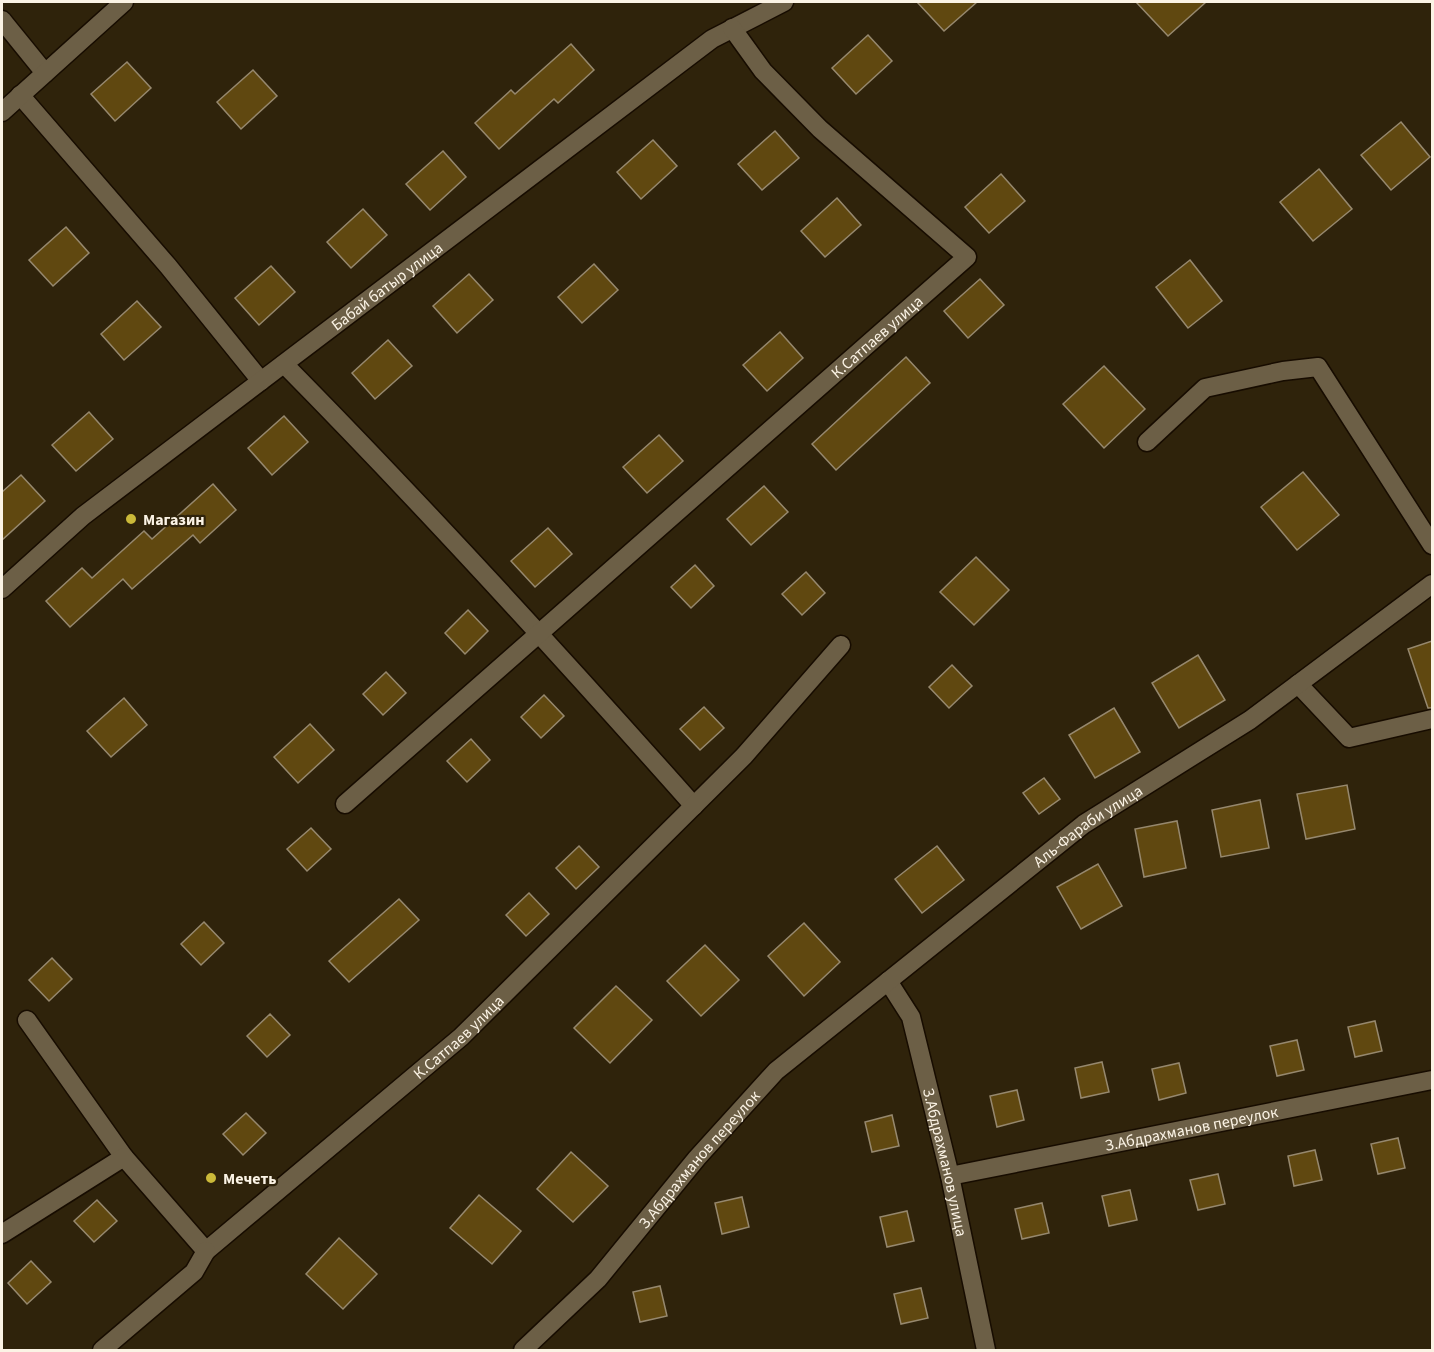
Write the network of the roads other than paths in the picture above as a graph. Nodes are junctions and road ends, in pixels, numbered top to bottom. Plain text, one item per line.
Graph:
1 (124, 2) edge
2 (784, 2) edge
3 (2, 20) edge
4 (732, 28) junction
5 (45, 73) junction
6 (20, 95) junction
7 (2, 112) edge
8 (284, 364) junction
9 (261, 381) junction
10 (1147, 442) dead end
11 (1432, 545) edge
12 (1432, 584) edge
13 (2, 589) edge
14 (540, 632) junction
15 (841, 645) dead end
16 (1298, 684) junction
17 (1432, 719) edge
18 (345, 804) dead end
19 (694, 806) junction
20 (888, 981) junction
21 (27, 1020) dead end
22 (1432, 1080) edge
23 (124, 1157) junction
24 (950, 1176) junction
25 (2, 1234) edge
26 (206, 1251) junction
27 (102, 1350) edge
28 (523, 1350) edge
29 (986, 1350) edge

1 - 5 street
2 - 4 street, Бабай батыр улица
3 - 5 street
4 - 8 street, Бабай батыр улица
4 - 14 street, К.Сатпаев улица
5 - 6 street
6 - 7 street
6 - 9 street
8 - 9 street, Бабай батыр улица
8 - 14 street
9 - 13 street, Бабай батыр улица
10 - 11 street
12 - 16 street, Аль-Фараби улица
14 - 18 street, К.Сатпаев улица
14 - 19 street
15 - 19 street, К.Сатпаев улица
16 - 17 street
16 - 20 street, Аль-Фараби улица
19 - 26 street, К.Сатпаев улица
20 - 24 street, З.Абдрахманов улица
20 - 28 street, З.Абдрахманов переулок
21 - 23 street
22 - 24 street, З.Абдрахманов переулок
23 - 25 street
23 - 26 street
24 - 29 street, З.Абдрахманов улица
26 - 27 street, К.Сатпаев улица

